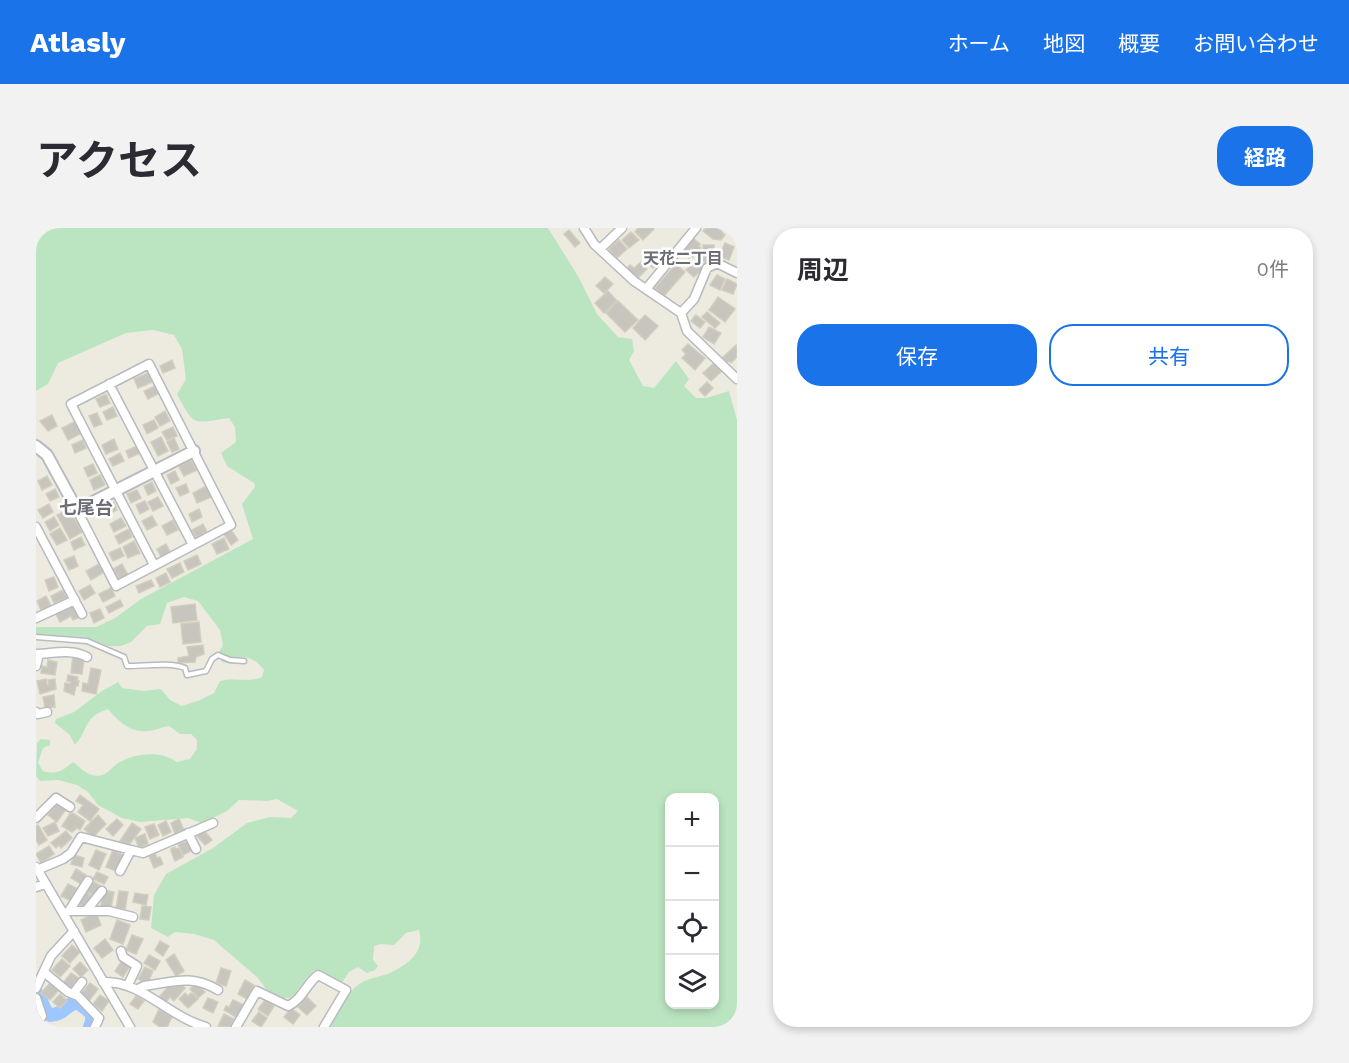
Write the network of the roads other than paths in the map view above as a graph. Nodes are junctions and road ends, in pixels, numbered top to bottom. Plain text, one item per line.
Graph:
1 (584, 228) edge
2 (622, 228) edge
3 (696, 228) edge
4 (600, 249) junction
5 (737, 273) edge
6 (646, 288) junction
7 (681, 313) junction
8 (737, 379) edge
9 (109, 384) junction
10 (36, 446) edge
11 (194, 451) junction
12 (155, 471) junction
13 (117, 491) junction
14 (77, 510) junction
15 (36, 527) edge
16 (193, 545) junction
17 (154, 565) junction
18 (75, 600) junction
19 (82, 614) dead end
20 (36, 618) edge
21 (36, 637) edge
22 (37, 654) edge
23 (87, 657) dead end
24 (244, 661) dead end
25 (36, 666) edge
26 (47, 711) dead end
27 (36, 712) edge
28 (70, 807) dead end
29 (36, 818) edge
30 (213, 823) dead end
31 (188, 833) junction
32 (196, 849) dead end
33 (131, 850) junction
34 (37, 869) edge
35 (120, 871) dead end
36 (88, 881) dead end
37 (40, 885) edge
38 (102, 891) dead end
39 (86, 910) junction
40 (66, 912) junction
41 (133, 917) dead end
42 (74, 931) junction
43 (121, 951) dead end
44 (45, 973) junction
45 (103, 981) junction
46 (82, 982) dead end
47 (128, 985) junction
48 (36, 988) edge
49 (138, 989) junction
50 (218, 990) dead end
51 (74, 994) junction
52 (36, 998) edge
53 (36, 1026) edge
54 (95, 1027) edge
55 (130, 1027) edge
56 (206, 1027) edge
57 (237, 1027) edge
58 (324, 1027) edge

1 - 4 street
2 - 4 street
3 - 6 street
4 - 6 street
5 - 7 street
6 - 7 street
7 - 8 street
9 - 11 street
9 - 12 street
9 - 13 street
10 - 14 street
11 - 12 street
11 - 16 street
12 - 13 street
12 - 16 street
13 - 14 street
13 - 17 street
14 - 17 street
15 - 18 street
16 - 17 street
18 - 19 street
18 - 20 street
21 - 24 lane
22 - 23 street
22 - 25 street
26 - 27 street
28 - 29 street
30 - 31 street
31 - 32 street
31 - 33 street
33 - 34 street
33 - 35 street
34 - 37 street
36 - 40 street
37 - 40 street
38 - 39 street
39 - 40 street
39 - 41 street
40 - 42 street
42 - 44 street
42 - 45 street
43 - 47 street
44 - 48 street
44 - 51 street
45 - 47 street
45 - 55 street
46 - 51 street
47 - 49 street
49 - 50 street
49 - 56 street
51 - 54 street
52 - 53 street
57 - 58 street

